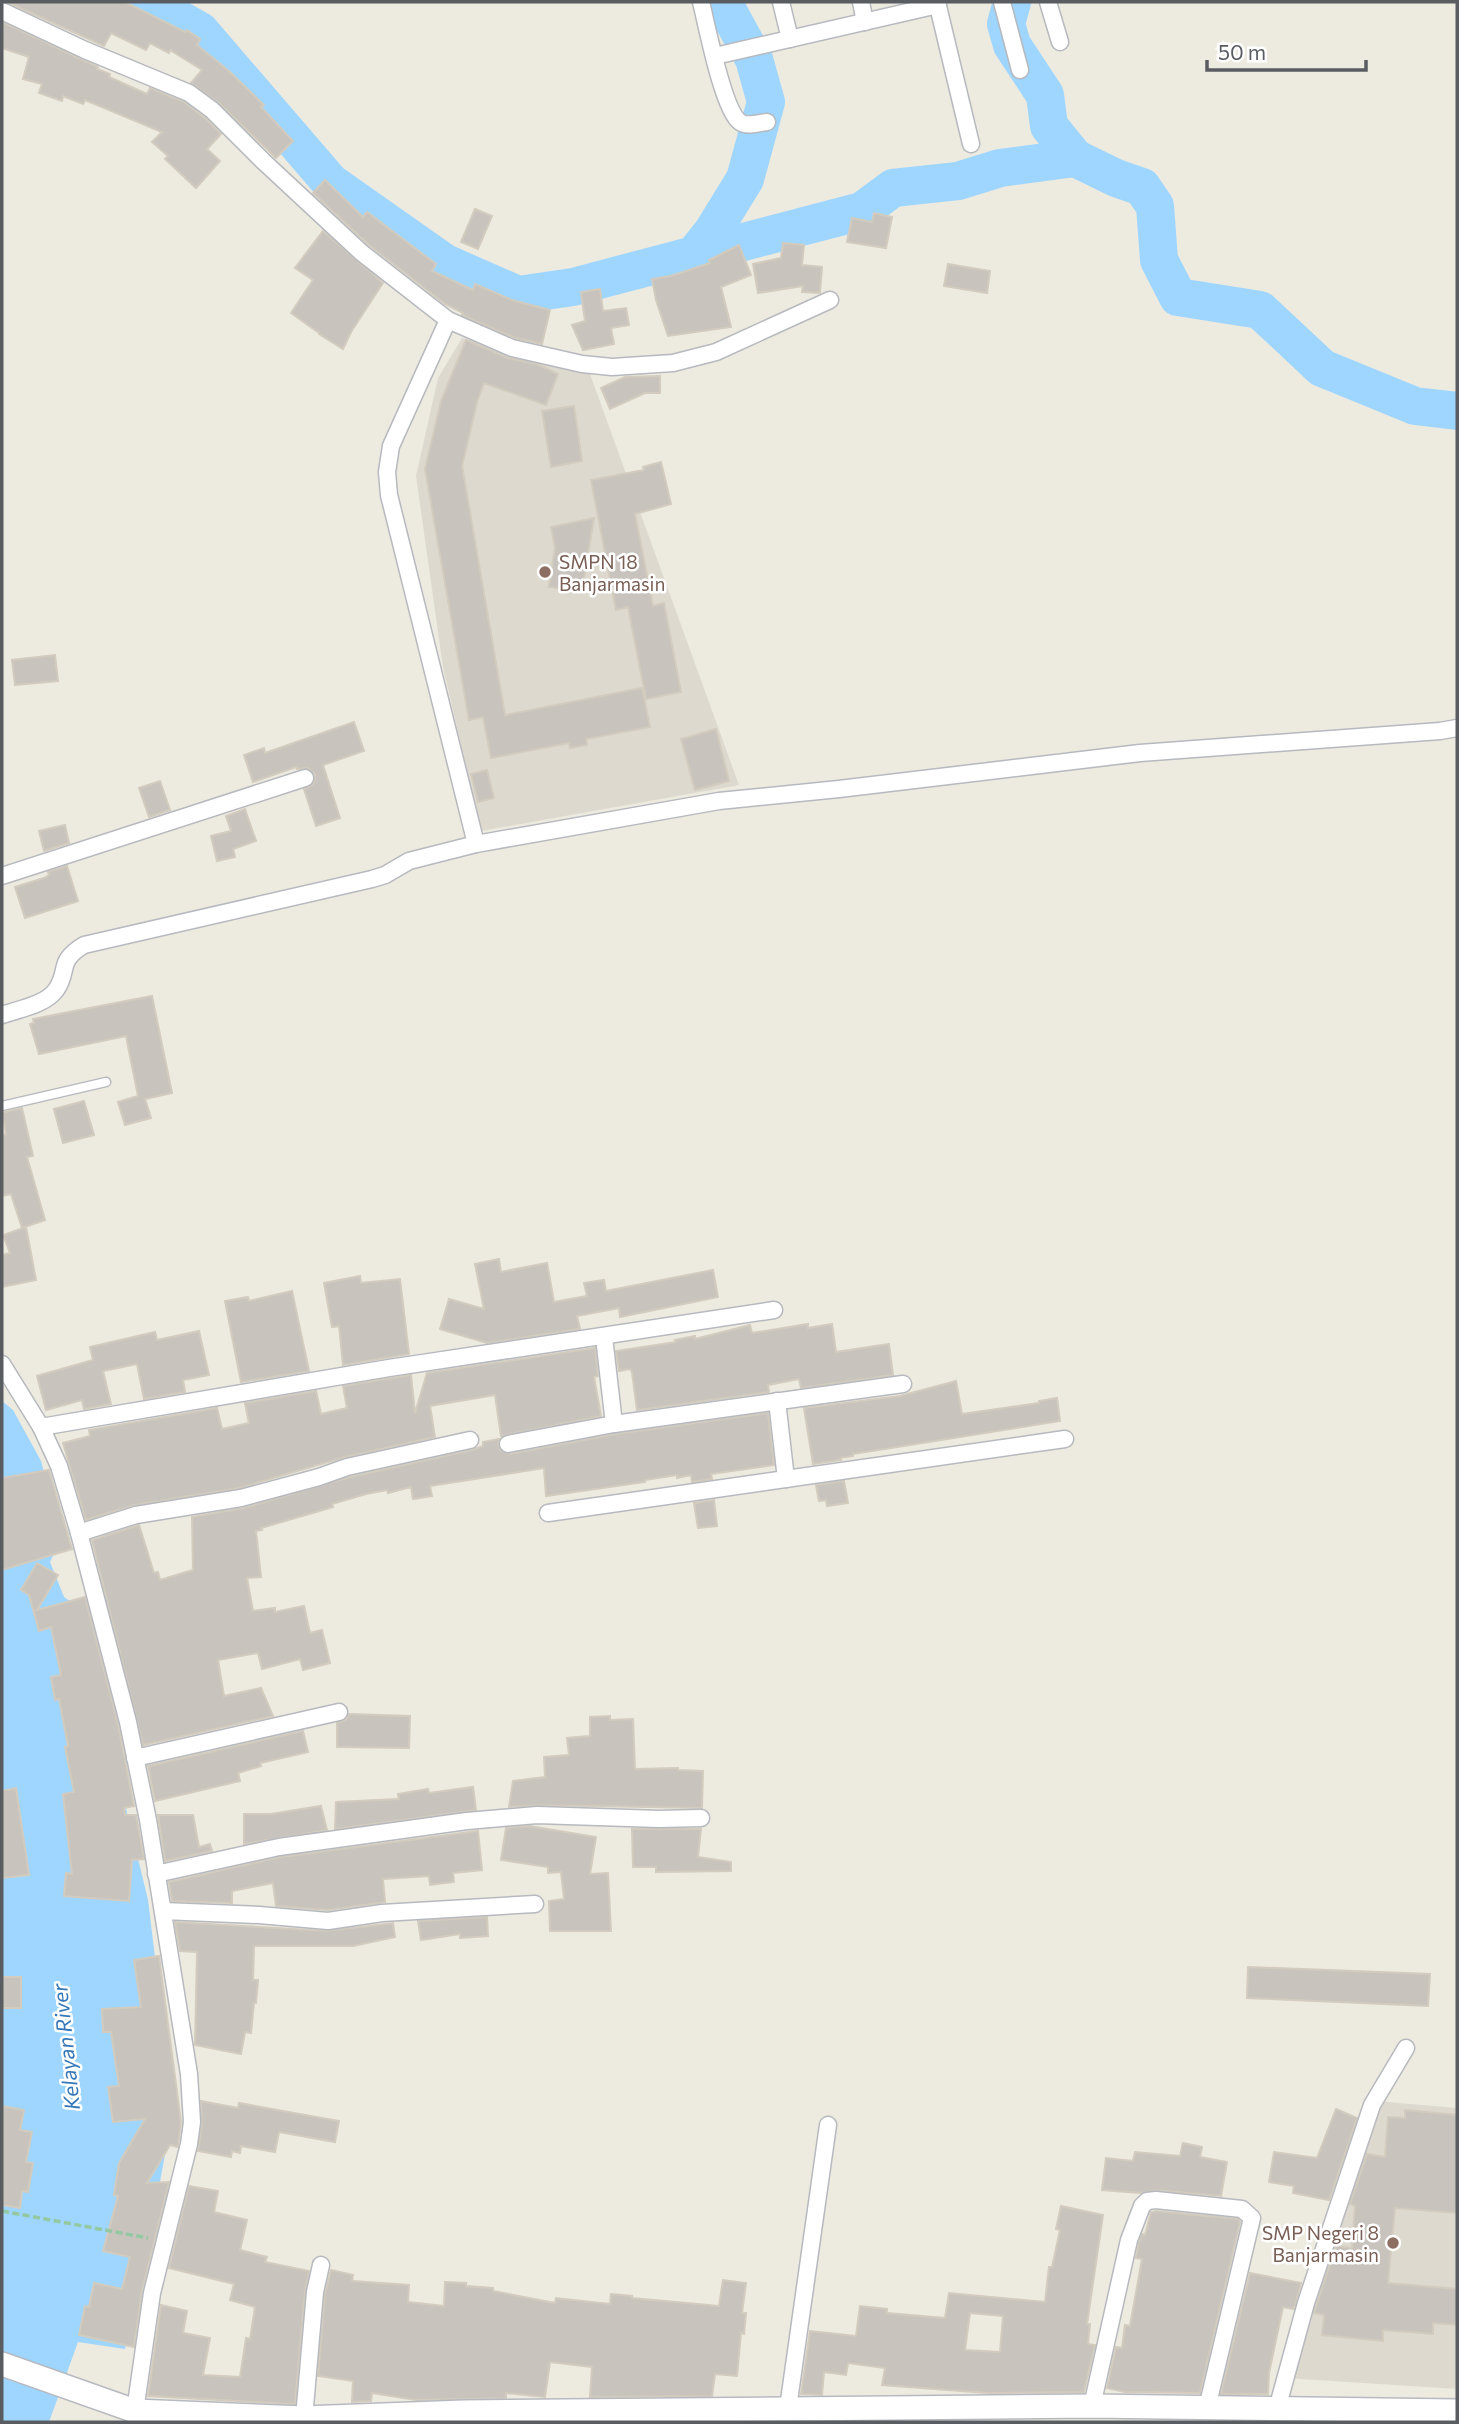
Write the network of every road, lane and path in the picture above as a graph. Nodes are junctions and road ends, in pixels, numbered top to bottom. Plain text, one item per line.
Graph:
1 (701, 2) edge
2 (781, 2) edge
3 (861, 2) edge
4 (1002, 2) edge
5 (1048, 2) edge
6 (938, 3) edge
7 (2, 11) edge
8 (865, 22) junction
9 (790, 39) junction
10 (1060, 41) dead end
11 (715, 56) junction
12 (1020, 71) dead end
13 (767, 122) dead end
14 (971, 144) dead end
15 (830, 300) dead end
16 (448, 320) junction
17 (1457, 728) edge
18 (305, 778) dead end
19 (476, 844) junction
20 (2, 876) edge
21 (2, 1015) edge
22 (106, 1082) dead end
23 (2, 1106) edge
24 (774, 1310) dead end
25 (604, 1337) junction
26 (2, 1364) edge
27 (903, 1384) dead end
28 (778, 1401) junction
29 (614, 1424) junction
30 (41, 1427) junction
31 (1065, 1438) dead end
32 (470, 1440) dead end
33 (508, 1444) dead end
34 (786, 1479) junction
35 (548, 1513) dead end
36 (79, 1533) junction
37 (339, 1712) dead end
38 (135, 1758) junction
39 (701, 1818) dead end
40 (156, 1874) junction
41 (535, 1904) dead end
42 (163, 1912) junction
43 (1406, 2048) dead end
44 (828, 2125) dead end
45 (2, 2211) edge
46 (157, 2239) junction
47 (321, 2265) dead end
48 (2, 2364) edge
49 (1092, 2406) junction
50 (1207, 2408) junction
51 (788, 2409) junction
52 (1457, 2411) edge
53 (1263, 2413) edge
54 (132, 2416) edge
55 (1412, 2416) edge
56 (464, 2417) edge
57 (304, 2418) junction

1 - 11 street
2 - 9 street
3 - 8 street
4 - 12 street
5 - 10 street
6 - 8 street
6 - 14 street
7 - 16 street
8 - 9 street
9 - 11 street
11 - 13 street
15 - 16 street
16 - 19 street
17 - 19 street
18 - 20 street
19 - 21 street
22 - 23 lane
24 - 25 street
25 - 29 street
25 - 30 street
26 - 30 street
27 - 28 street
28 - 29 street
28 - 34 street
29 - 33 street
30 - 36 street
31 - 34 street
32 - 36 street
34 - 35 street
36 - 38 street
37 - 38 street
38 - 40 street
39 - 40 street
40 - 42 street
41 - 42 street
42 - 46 street
43 - 53 street
44 - 51 street
45 - 46 path
46 - 54 street
47 - 57 street
48 - 54 street
49 - 50 street
49 - 50 street
49 - 51 street
50 - 53 street
51 - 56 street
52 - 55 street
53 - 55 street
54 - 57 street
56 - 57 street

